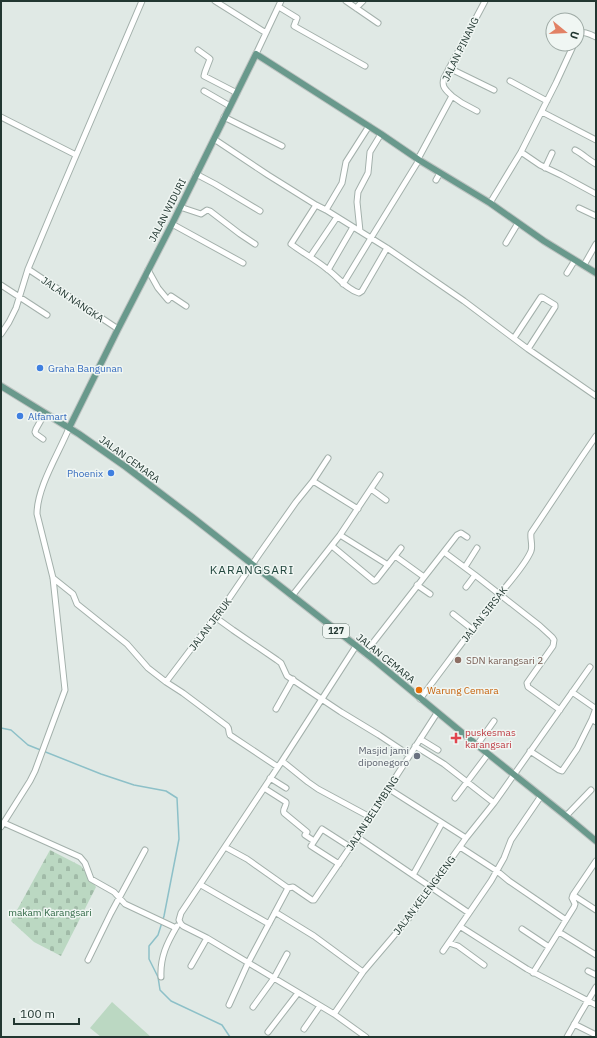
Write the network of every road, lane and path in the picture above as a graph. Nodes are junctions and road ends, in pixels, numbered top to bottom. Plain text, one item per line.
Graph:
1 (142, 1) edge
2 (215, 1) edge
3 (282, 1) edge
4 (346, 1) edge
5 (363, 1) edge
6 (485, 1) edge
7 (279, 7) junction
8 (356, 8) junction
9 (378, 23) dead end
10 (266, 32) junction
11 (585, 33) edge
12 (596, 37) edge
13 (198, 50) dead end
14 (570, 52) edge
15 (256, 54) junction
16 (365, 66) dead end
17 (449, 68) junction
18 (510, 81) dead end
19 (494, 90) dead end
20 (204, 91) dead end
21 (236, 93) junction
22 (452, 96) junction
23 (547, 101) junction
24 (230, 106) junction
25 (477, 111) dead end
26 (542, 112) junction
27 (1, 117) edge
28 (224, 118) junction
29 (368, 126) junction
30 (381, 134) junction
31 (214, 139) junction
32 (596, 140) edge
33 (282, 146) dead end
34 (575, 150) dead end
35 (521, 152) junction
36 (552, 153) dead end
37 (76, 154) junction
38 (419, 160) junction
39 (596, 164) edge
40 (545, 168) junction
41 (440, 173) junction
42 (196, 174) junction
43 (436, 180) dead end
44 (596, 194) edge
45 (490, 203) junction
46 (316, 205) junction
47 (180, 207) junction
48 (579, 208) dead end
49 (326, 210) junction
50 (260, 211) dead end
51 (596, 216) edge
52 (337, 217) junction
53 (518, 223) junction
54 (172, 224) junction
55 (353, 227) junction
56 (360, 231) junction
57 (371, 238) junction
58 (506, 243) dead end
59 (256, 244) dead end
60 (596, 244) edge
61 (387, 248) junction
62 (310, 257) junction
63 (575, 260) junction
64 (243, 263) dead end
65 (584, 265) junction
66 (28, 269) junction
67 (148, 270) junction
68 (328, 270) junction
69 (567, 273) dead end
70 (596, 273) edge
71 (344, 284) junction
72 (1, 285) edge
73 (20, 296) junction
74 (186, 306) dead end
75 (47, 315) dead end
76 (118, 329) junction
77 (1, 334) edge
78 (514, 338) junction
79 (528, 349) junction
80 (1, 387) edge
81 (596, 396) edge
82 (46, 413) junction
83 (69, 428) junction
84 (596, 436) edge
85 (43, 439) dead end
86 (328, 458) dead end
87 (380, 475) dead end
88 (313, 481) junction
89 (371, 489) junction
90 (386, 500) dead end
91 (358, 509) junction
92 (340, 535) junction
93 (468, 537) dead end
94 (332, 546) junction
95 (401, 548) dead end
96 (477, 548) dead end
97 (444, 552) junction
98 (395, 556) junction
99 (252, 564) junction
100 (388, 566) junction
101 (465, 567) junction
102 (474, 575) junction
103 (424, 577) junction
104 (53, 578) junction
105 (417, 585) junction
106 (466, 587) dead end
107 (430, 594) dead end
108 (500, 594) junction
109 (292, 596) junction
110 (453, 614) dead end
111 (215, 617) junction
112 (472, 629) junction
113 (356, 646) junction
114 (365, 653) junction
115 (590, 667) dead end
116 (293, 679) junction
117 (166, 682) junction
118 (572, 692) junction
119 (322, 699) junction
120 (420, 699) junction
121 (276, 709) dead end
122 (560, 710) junction
123 (437, 713) junction
124 (594, 720) edge
125 (494, 721) dead end
126 (420, 738) junction
127 (477, 745) junction
128 (415, 746) junction
129 (438, 750) dead end
130 (530, 751) junction
131 (488, 754) junction
132 (409, 755) junction
133 (282, 761) junction
134 (278, 767) junction
135 (514, 775) junction
136 (270, 778) junction
137 (467, 782) junction
138 (286, 788) dead end
139 (388, 789) junction
140 (591, 790) dead end
141 (262, 791) junction
142 (541, 796) junction
143 (455, 798) dead end
144 (494, 803) junction
145 (566, 816) junction
146 (370, 817) junction
147 (442, 823) junction
148 (2, 825) edge
149 (357, 837) junction
150 (466, 838) junction
151 (314, 841) junction
152 (596, 842) edge
153 (225, 847) junction
154 (350, 847) junction
155 (460, 847) junction
156 (145, 850) dead end
157 (596, 861) edge
158 (339, 864) junction
159 (497, 871) junction
160 (413, 875) junction
161 (200, 884) junction
162 (431, 887) junction
163 (288, 888) junction
164 (573, 895) junction
165 (120, 898) junction
166 (596, 910) edge
167 (275, 912) junction
168 (469, 913) junction
169 (566, 920) junction
170 (179, 922) junction
171 (269, 924) junction
172 (460, 927) junction
173 (176, 928) junction
174 (522, 929) dead end
175 (559, 932) junction
176 (207, 938) junction
177 (449, 943) junction
178 (549, 946) junction
179 (443, 951) dead end
180 (287, 954) dead end
181 (596, 955) edge
182 (88, 960) dead end
183 (248, 963) junction
184 (484, 965) dead end
185 (191, 966) dead end
186 (588, 971) dead end
187 (363, 972) junction
188 (533, 973) junction
189 (596, 975) edge
190 (161, 977) dead end
191 (274, 978) junction
192 (596, 987) edge
193 (298, 993) junction
194 (587, 1002) junction
195 (229, 1005) dead end
196 (596, 1005) edge
197 (320, 1006) junction
198 (253, 1008) dead end
199 (334, 1014) junction
200 (574, 1024) junction
201 (304, 1029) dead end
202 (268, 1032) dead end
203 (596, 1035) edge
204 (366, 1037) edge
205 (568, 1037) edge

1 - 37 street
2 - 10 street
3 - 7 street, JALAN WIDURI
4 - 8 street
5 - 8 street
6 - 17 street, JALAN PINANG
7 - 10 street, JALAN WIDURI
7 - 16 street
8 - 9 street
10 - 15 street, JALAN WIDURI
11 - 12 street
13 - 21 street
14 - 23 street
15 - 21 main road, JALAN WIDURI
15 - 29 main road
17 - 19 street
17 - 22 street, JALAN PINANG
18 - 23 street
20 - 24 street
21 - 24 main road, JALAN WIDURI
22 - 25 street
22 - 38 street, JALAN PINANG
23 - 26 street
24 - 28 main road, JALAN WIDURI
26 - 32 street
26 - 35 street
27 - 37 street
28 - 31 main road, JALAN WIDURI
28 - 33 street
29 - 30 main road
29 - 49 street
30 - 38 main road
30 - 56 street
31 - 42 main road, JALAN WIDURI
31 - 46 street
34 - 39 street
35 - 40 street
35 - 45 street
36 - 40 street
37 - 66 street
38 - 41 main road
38 - 57 street, JALAN PINANG
40 - 44 street
41 - 43 street
41 - 45 main road
42 - 47 main road, JALAN WIDURI
42 - 50 street
45 - 53 main road
46 - 49 street
46 - 62 street
47 - 54 main road, JALAN WIDURI
47 - 59 street
48 - 51 street
49 - 52 street
52 - 55 street
52 - 62 street
53 - 58 street
53 - 63 main road
54 - 64 street
54 - 67 main road, JALAN WIDURI
55 - 56 street
55 - 68 street
56 - 57 street
57 - 61 street
57 - 71 street, JALAN PINANG
60 - 65 street
61 - 71 street
61 - 78 street
62 - 68 street
63 - 65 main road
63 - 69 street
65 - 70 main road
66 - 73 street
66 - 76 street, JALAN NANGKA
67 - 74 street
67 - 76 main road, JALAN WIDURI
68 - 71 street
72 - 73 street
73 - 75 street
73 - 77 street
76 - 83 main road, JALAN WIDURI
78 - 79 street
78 - 79 street
79 - 81 street
80 - 82 main road, JALAN CEMARA / 127
82 - 83 main road, JALAN CEMARA / 127
82 - 85 street
83 - 99 main road, JALAN CEMARA / 127
83 - 104 street
84 - 108 street, JALAN SIRSAK
86 - 88 street, JALAN JERUK
87 - 89 street
88 - 91 street
88 - 99 street, JALAN JERUK
89 - 90 street
89 - 91 street
91 - 92 street
92 - 94 street
92 - 100 street
93 - 97 street
94 - 100 street
94 - 109 street
95 - 98 street
96 - 101 street
97 - 101 street
97 - 103 street
98 - 100 street
98 - 103 street
99 - 109 main road, JALAN CEMARA / 127
99 - 111 street, JALAN JERUK
101 - 102 street
102 - 106 street
102 - 108 street
103 - 105 street
104 - 117 street
104 - 148 street
105 - 107 street
105 - 114 street
108 - 112 street, JALAN SIRSAK
108 - 122 street
109 - 113 main road, JALAN CEMARA / 127
110 - 112 street
111 - 116 street
111 - 117 street, JALAN JERUK
112 - 120 street, JALAN SIRSAK
113 - 114 main road, JALAN CEMARA / 127
113 - 119 street
114 - 120 main road, JALAN CEMARA / 127
115 - 118 street, JALAN KELENGKENG
116 - 119 street
116 - 121 street
117 - 134 street
118 - 122 street, JALAN KELENGKENG
118 - 124 street
119 - 132 street
119 - 133 street
120 - 123 main road, JALAN CEMARA / 127
122 - 130 street, JALAN KELENGKENG
123 - 126 street, JALAN BELIMBING
123 - 127 main road, JALAN CEMARA / 127
124 - 130 street
125 - 127 street
126 - 128 street, JALAN BELIMBING
126 - 129 street
127 - 131 main road, JALAN CEMARA / 127
128 - 132 street, JALAN BELIMBING
128 - 137 street
130 - 135 street, JALAN KELENGKENG
131 - 135 main road, JALAN CEMARA / 127
131 - 137 street
132 - 139 street, JALAN BELIMBING
133 - 134 street
133 - 146 street
134 - 136 street
135 - 142 main road, JALAN CEMARA / 127
135 - 144 street, JALAN KELENGKENG
136 - 138 street
136 - 141 street
137 - 143 street
137 - 144 street
139 - 146 street, JALAN BELIMBING
139 - 147 street
140 - 145 street
141 - 151 street
141 - 153 street
142 - 145 main road, JALAN CEMARA / 127
142 - 159 street
144 - 150 street, JALAN KELENGKENG
145 - 152 main road, JALAN CEMARA / 127
146 - 149 street, JALAN BELIMBING
147 - 150 street
147 - 160 street
148 - 165 street
149 - 154 street, JALAN BELIMBING
149 - 160 street
150 - 155 street, JALAN KELENGKENG
151 - 154 street
151 - 158 street
153 - 161 street
153 - 163 street
154 - 158 street, JALAN BELIMBING
155 - 159 street
155 - 162 street, JALAN KELENGKENG
156 - 165 street
157 - 164 street
158 - 163 street, JALAN BELIMBING
159 - 168 street
159 - 169 street
160 - 162 street
161 - 170 street
161 - 171 street
162 - 168 street
162 - 187 street, JALAN KELENGKENG
163 - 167 street
164 - 166 street
164 - 169 street
165 - 173 street
165 - 182 street
167 - 171 street
167 - 187 street
168 - 172 street
169 - 175 street
170 - 173 street
170 - 176 street
171 - 183 street
172 - 177 street
172 - 188 street
173 - 190 street
174 - 178 street
175 - 178 street
175 - 181 street
176 - 183 street
176 - 185 street
177 - 179 street
177 - 184 street
178 - 188 street
180 - 191 street
183 - 191 street
183 - 195 street
186 - 189 street
187 - 199 street, JALAN KELENGKENG
188 - 194 street
191 - 193 street
191 - 198 street
192 - 194 street
193 - 197 street
193 - 202 street
194 - 196 street
194 - 200 street
197 - 199 street
197 - 201 street
199 - 204 street
200 - 203 street
200 - 205 street

